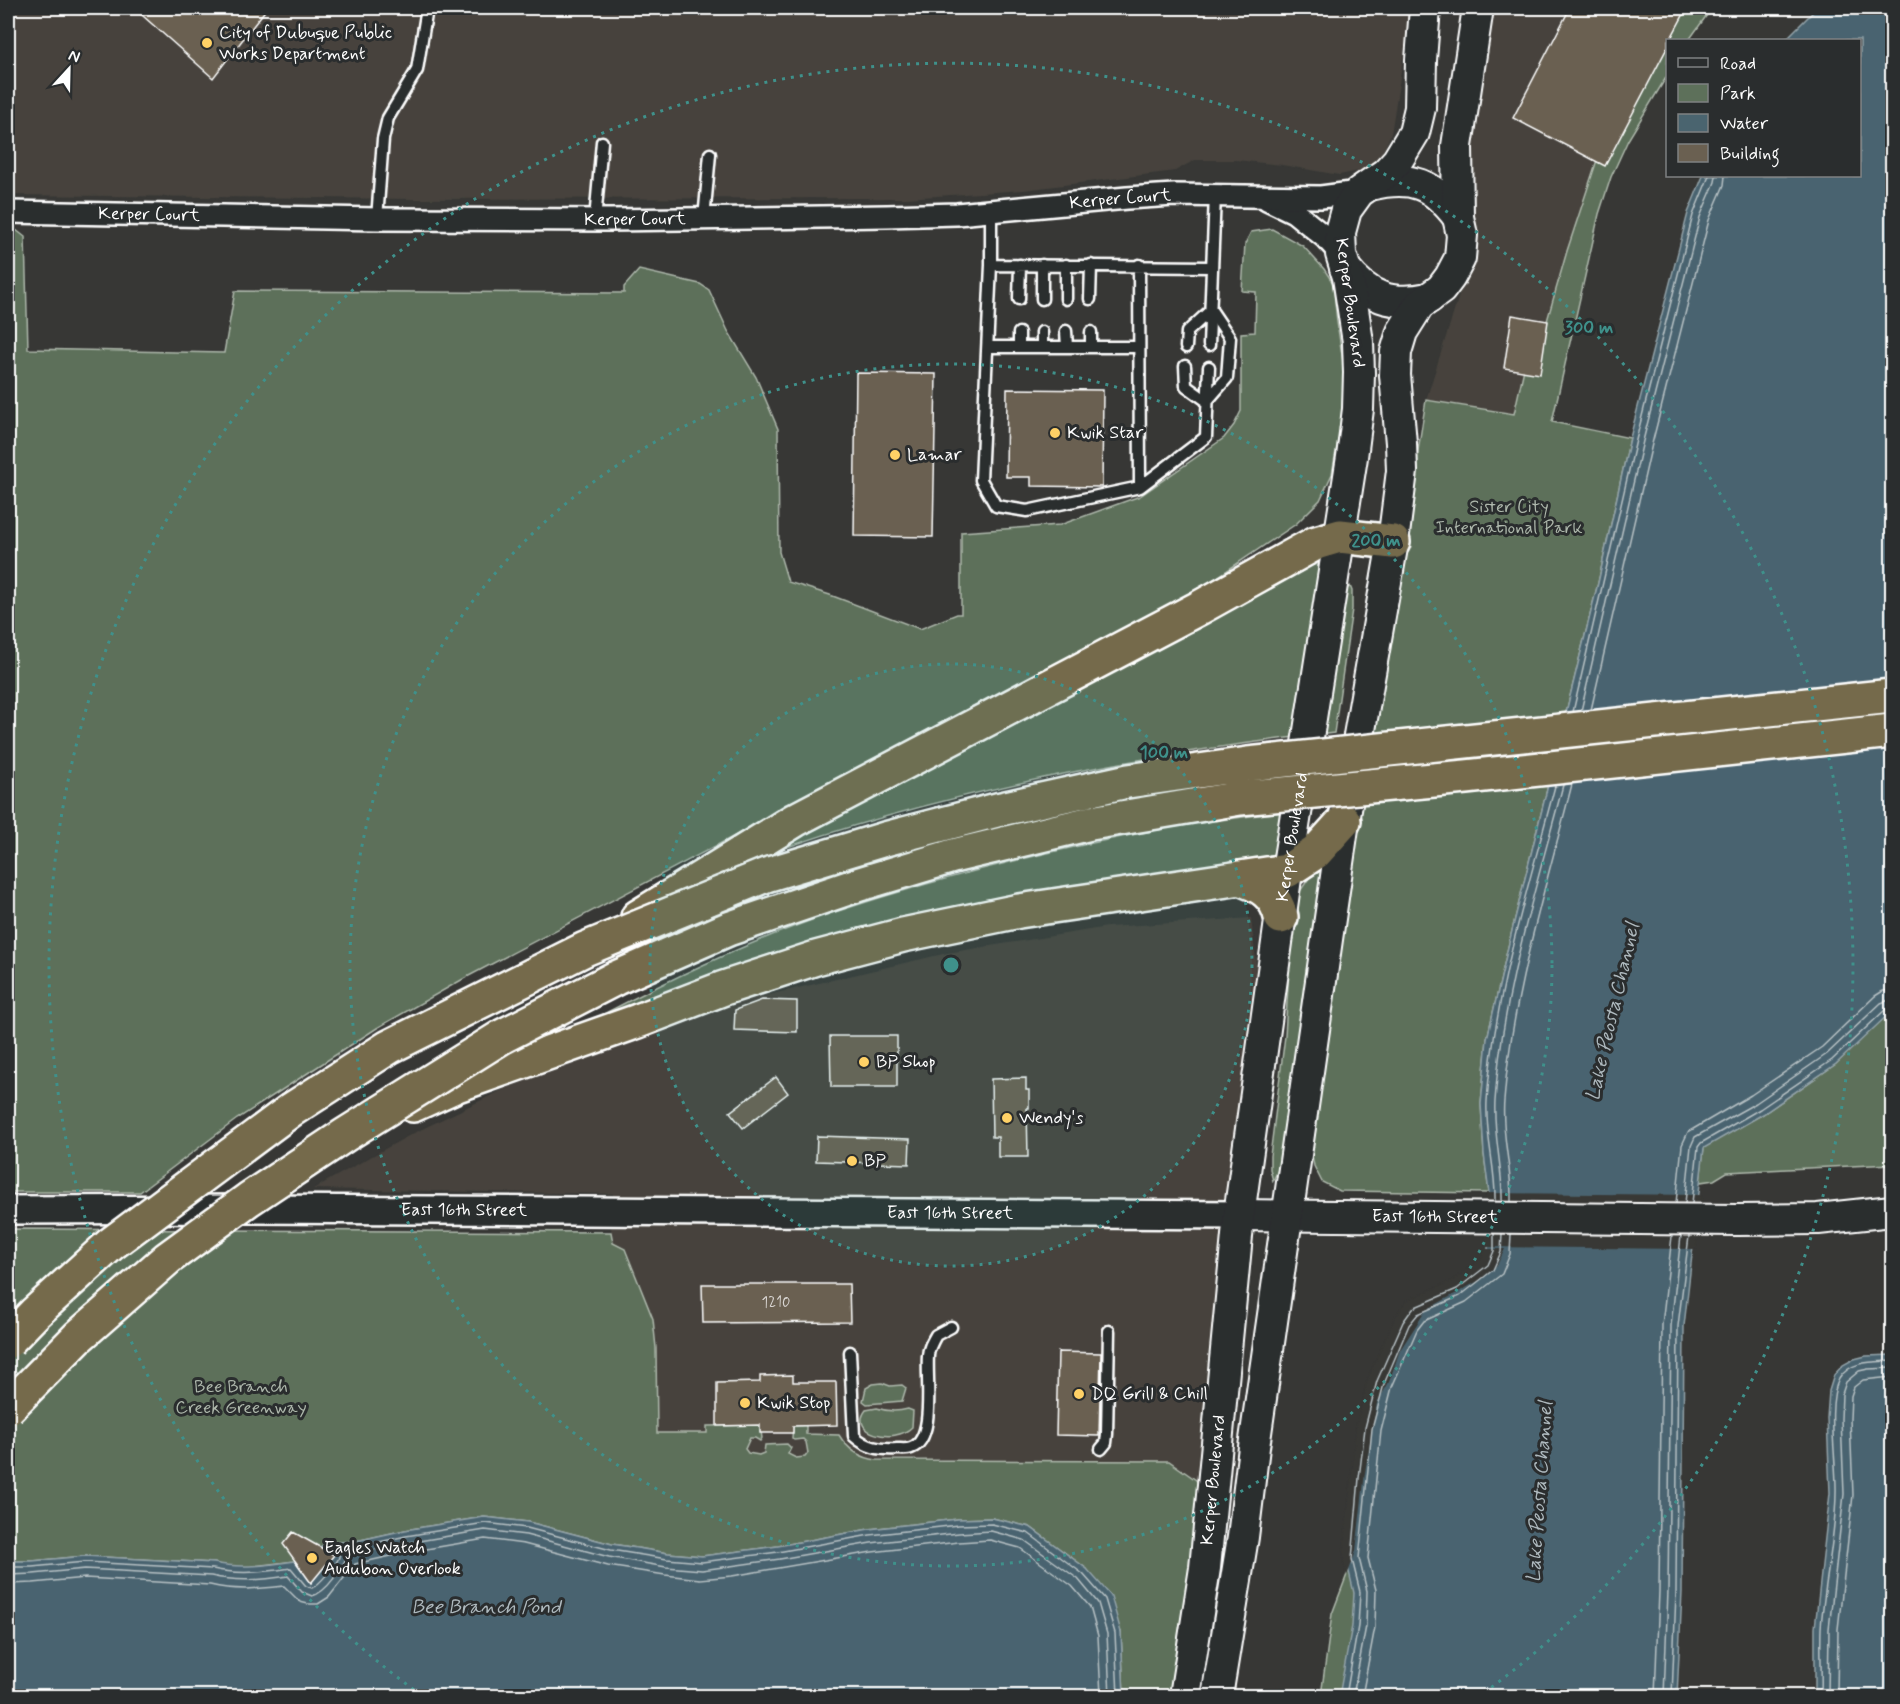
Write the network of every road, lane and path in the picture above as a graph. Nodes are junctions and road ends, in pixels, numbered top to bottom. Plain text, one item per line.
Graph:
1 (426, 8) edge
2 (1425, 8) edge
3 (1478, 8) edge
4 (602, 142) dead end
5 (710, 154) dead end
6 (1365, 189) junction
7 (1215, 195) junction
8 (1261, 196) junction
9 (991, 211) junction
10 (8, 212) edge
11 (1458, 216) junction
12 (377, 219) junction
13 (704, 219) junction
14 (595, 220) junction
15 (1343, 261) junction
16 (991, 265) junction
17 (1020, 265) junction
18 (1042, 265) junction
19 (1066, 265) junction
20 (1139, 265) junction
21 (1091, 266) junction
22 (1212, 267) junction
23 (1429, 298) junction
24 (1019, 299) dead end
25 (1042, 299) dead end
26 (1065, 299) dead end
27 (1090, 299) dead end
28 (1210, 310) junction
29 (1066, 331) dead end
30 (1042, 332) dead end
31 (1091, 332) dead end
32 (1019, 333) dead end
33 (1209, 345) dead end
34 (1139, 346) junction
35 (988, 347) junction
36 (1019, 347) junction
37 (1042, 347) junction
38 (1067, 347) junction
39 (1091, 347) junction
40 (1186, 347) dead end
41 (1185, 366) dead end
42 (1209, 367) dead end
43 (1207, 401) junction
44 (1140, 487) junction
45 (1340, 536) junction
46 (1393, 542) junction
47 (1893, 696) edge
48 (1893, 731) edge
49 (1344, 821) junction
50 (1287, 871) junction
51 (1239, 878) junction
52 (1281, 917) junction
53 (585, 949) junction
54 (345, 1135) junction
55 (8, 1210) edge
56 (1893, 1211) edge
57 (1239, 1215) junction
58 (1286, 1216) junction
59 (951, 1327) dead end
60 (1109, 1331) dead end
61 (8, 1341) edge
62 (850, 1352) dead end
63 (8, 1408) edge
64 (1101, 1449) dead end
65 (1185, 1696) edge
66 (1217, 1696) edge

1 - 12 lane
2 - 6 main road, Kerper Boulevard
3 - 11 main road, Kerper Boulevard
4 - 14 lane
5 - 13 lane
6 - 8 street, Kerper Court
6 - 11 main road
6 - 15 main road, Kerper Boulevard
7 - 8 street, Kerper Court
7 - 9 street, Kerper Court
7 - 22 lane
8 - 15 street
9 - 13 street, Kerper Court
9 - 16 lane
10 - 12 street, Kerper Court
11 - 23 main road, Kerper Boulevard
12 - 14 street, Kerper Court
13 - 14 street, Kerper Court
15 - 23 main road
15 - 45 main road, Kerper Boulevard
16 - 17 lane
16 - 35 lane
17 - 18 lane
17 - 24 lane
18 - 19 lane
18 - 25 lane
19 - 21 lane
19 - 26 lane
20 - 21 lane
20 - 22 lane
20 - 34 lane
21 - 27 lane
22 - 28 lane
23 - 46 main road, Kerper Boulevard
28 - 33 lane
28 - 40 lane
28 - 43 lane
29 - 38 lane
30 - 37 lane
31 - 39 lane
32 - 36 lane
34 - 39 lane
34 - 44 lane
35 - 36 lane
35 - 44 lane
36 - 37 lane
37 - 38 lane
38 - 39 lane
41 - 43 lane
42 - 43 lane
43 - 44 lane
45 - 46 highway
45 - 50 main road, Kerper Boulevard
45 - 53 highway, bridge
46 - 49 main road, Kerper Boulevard
47 - 53 highway, bridge
48 - 54 highway, bridge
49 - 50 highway
49 - 58 main road, Kerper Boulevard
50 - 51 highway
50 - 52 main road, Kerper Boulevard
51 - 52 highway
51 - 54 highway, bridge
52 - 57 main road, Kerper Boulevard
53 - 61 highway, bridge
54 - 63 highway, bridge
55 - 57 street, East 16th Street
56 - 58 main road, East 16th Street
57 - 58 main road, East 16th Street
57 - 65 main road, Kerper Boulevard
58 - 66 main road, Kerper Boulevard
59 - 62 lane
60 - 64 lane

